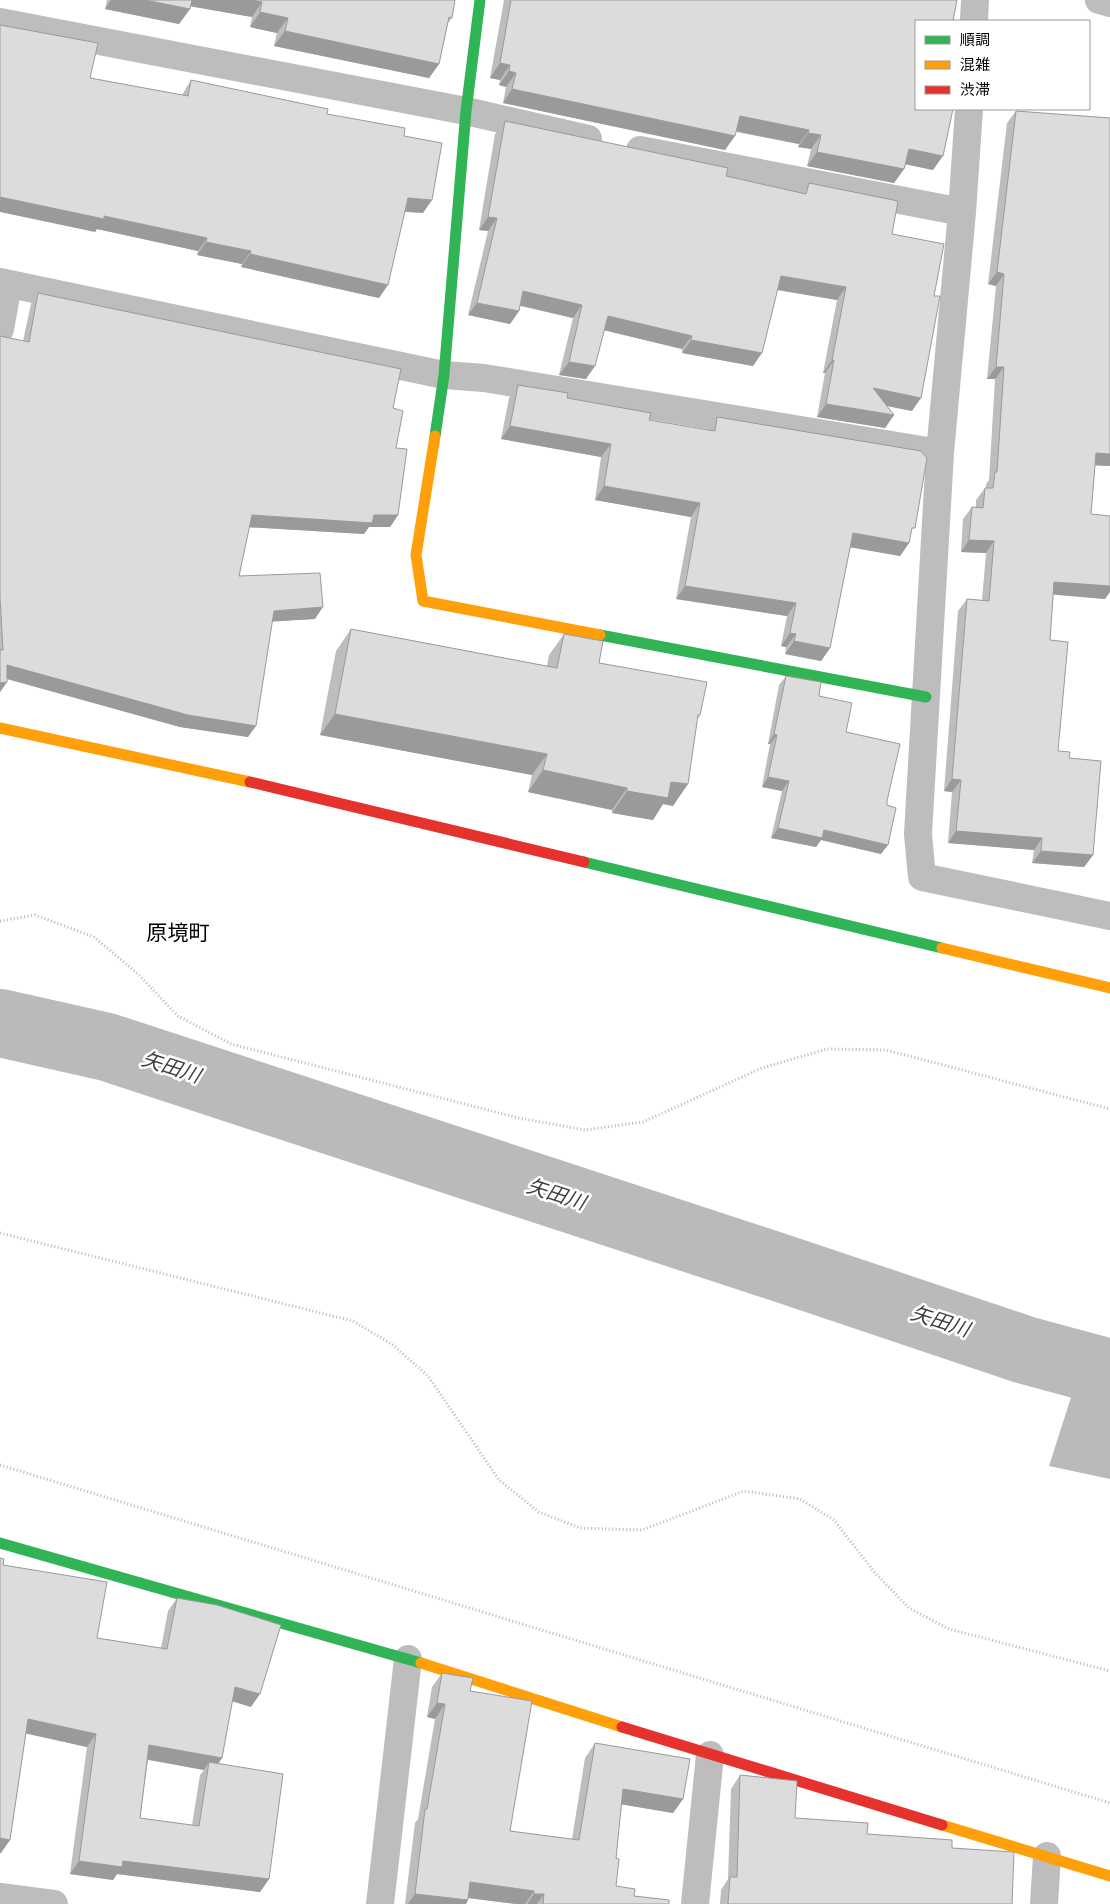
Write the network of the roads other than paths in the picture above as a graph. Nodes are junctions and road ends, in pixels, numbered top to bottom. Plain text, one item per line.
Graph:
1 (480, 0) edge
2 (975, 0) edge
3 (1099, 0) edge
4 (1110, 3) edge
5 (974, 20) edge
6 (0, 22) edge
7 (968, 110) edge
8 (466, 111) junction
9 (962, 212) junction
10 (4, 283) edge
11 (0, 329) edge
12 (444, 375) junction
13 (940, 453) junction
14 (926, 697) junction
15 (0, 728) edge
16 (1110, 916) edge
17 (1110, 988) edge
18 (0, 1543) edge
19 (408, 1659) junction
20 (710, 1755) junction
21 (1047, 1856) junction
22 (1110, 1876) edge
23 (0, 1897) edge
24 (54, 1904) edge
25 (380, 1904) edge
26 (695, 1904) edge
27 (1044, 1904) edge

1 - 8 street
2 - 5 street
3 - 4 street
6 - 8 street
7 - 9 street
8 - 9 street
8 - 12 street
9 - 13 street
10 - 11 street
10 - 12 street
12 - 13 street
12 - 14 street
13 - 14 street
14 - 16 street
15 - 17 street
18 - 19 street
19 - 20 street
19 - 25 street
20 - 21 street
20 - 26 street
21 - 22 street
21 - 27 street
23 - 24 street

